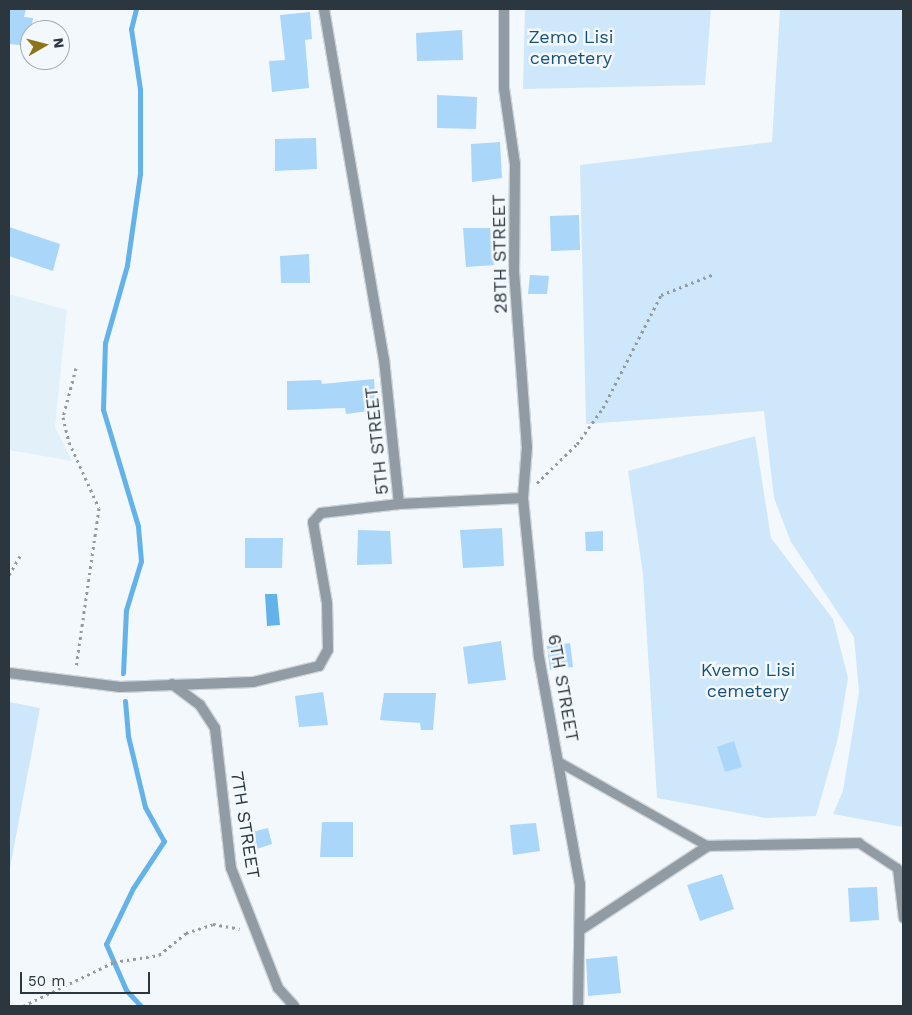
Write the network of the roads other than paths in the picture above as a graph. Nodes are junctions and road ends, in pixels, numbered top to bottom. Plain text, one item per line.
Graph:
1 (324, 9) edge
2 (504, 9) edge
3 (523, 498) junction
4 (399, 504) junction
5 (9, 673) edge
6 (172, 684) junction
7 (561, 763) junction
8 (858, 843) joint
9 (708, 846) junction
10 (903, 918) edge
11 (580, 930) junction
12 (294, 1006) edge
13 (578, 1006) edge

1 - 4 street, 5TH STREET
2 - 3 street, 28TH STREET
3 - 4 street
3 - 7 street, 6TH STREET
4 - 6 street, 5TH STREET
5 - 6 street, 5TH STREET
6 - 12 street, 7TH STREET
7 - 9 lane
7 - 11 street, 6TH STREET
8 - 9 street
8 - 10 lane
9 - 11 street
11 - 13 street, 6TH STREET

